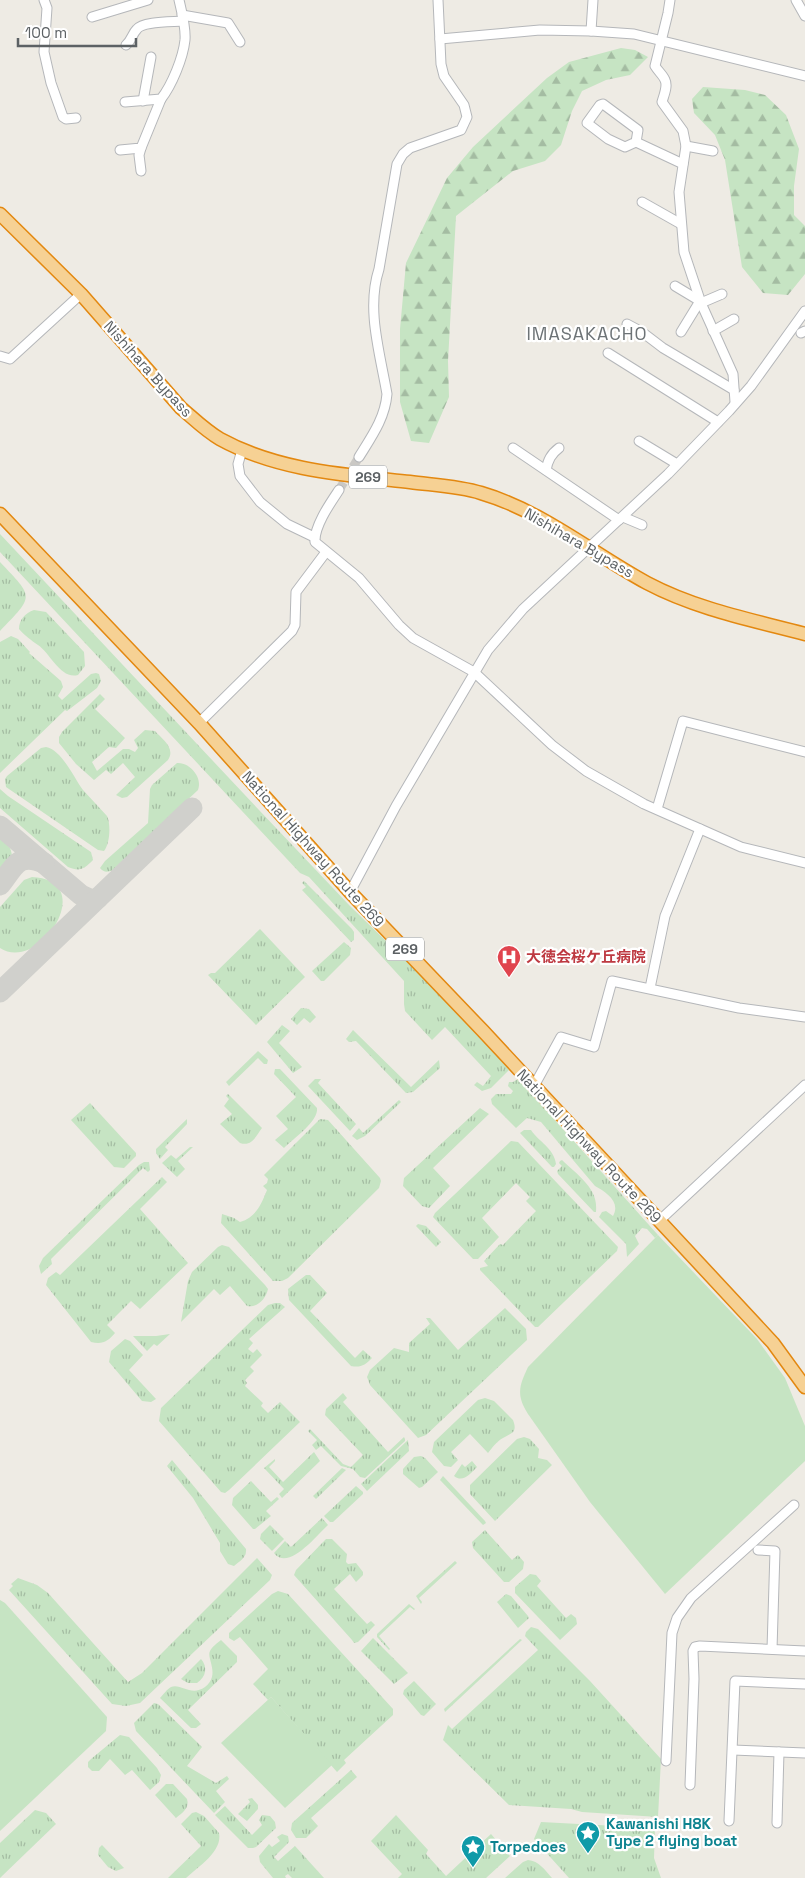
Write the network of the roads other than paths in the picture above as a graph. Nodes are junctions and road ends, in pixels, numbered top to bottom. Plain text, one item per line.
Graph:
1 (44, 0) edge
2 (148, 0) edge
3 (179, 0) edge
4 (438, 0) edge
5 (593, 0) edge
6 (670, 0) edge
7 (796, 0) edge
8 (805, 16) edge
9 (92, 17) dead end
10 (183, 18) junction
11 (591, 31) junction
12 (440, 39) junction
13 (240, 42) dead end
14 (662, 42) junction
15 (126, 45) dead end
16 (151, 57) dead end
17 (805, 76) edge
18 (161, 99) junction
19 (144, 101) junction
20 (124, 102) dead end
21 (76, 118) dead end
22 (636, 142) junction
23 (686, 146) junction
24 (141, 148) junction
25 (120, 150) dead end
26 (713, 151) dead end
27 (683, 164) junction
28 (141, 171) dead end
29 (642, 202) dead end
30 (0, 214) edge
31 (681, 224) junction
32 (675, 286) dead end
33 (81, 294) junction
34 (722, 294) dead end
35 (700, 302) junction
36 (805, 311) edge
37 (734, 320) dead end
38 (627, 324) dead end
39 (713, 331) junction
40 (681, 332) dead end
41 (608, 353) dead end
42 (0, 356) edge
43 (734, 390) junction
44 (735, 402) junction
45 (718, 422) junction
46 (639, 441) dead end
47 (513, 448) dead end
48 (559, 448) dead end
49 (242, 450) junction
50 (359, 457) tunnel mouth
51 (677, 464) junction
52 (546, 470) junction
53 (339, 490) tunnel mouth
54 (0, 514) edge
55 (621, 518) junction
56 (642, 525) dead end
57 (314, 537) junction
58 (589, 549) junction
59 (326, 552) junction
60 (805, 634) edge
61 (474, 672) junction
62 (198, 723) junction
63 (805, 752) edge
64 (657, 809) junction
65 (700, 829) junction
66 (805, 863) edge
67 (350, 892) junction
68 (650, 988) junction
69 (805, 1018) edge
70 (805, 1085) edge
71 (534, 1086) junction
72 (660, 1221) junction
73 (805, 1387) edge
74 (794, 1505) dead end
75 (758, 1550) dead end
76 (772, 1648) junction
77 (805, 1651) edge
78 (805, 1684) edge
79 (732, 1750) junction
80 (779, 1752) junction
81 (805, 1753) edge
82 (666, 1761) dead end
83 (690, 1784) dead end
84 (729, 1821) dead end
85 (777, 1823) dead end

1 - 21 street
2 - 9 street
3 - 10 street
4 - 12 street
5 - 11 street
6 - 14 street
7 - 8 street
10 - 13 street
10 - 15 street
10 - 18 street
11 - 12 street
11 - 14 street
12 - 50 street
14 - 17 street
14 - 23 street
16 - 19 street
18 - 19 street
18 - 24 street
19 - 20 street
22 - 22 street
22 - 27 street
23 - 26 street
23 - 27 street
24 - 25 street
24 - 28 street
27 - 31 street
29 - 31 street
30 - 33 highway, Nishihara Bypass / 269
31 - 35 street
32 - 35 street
33 - 42 street
33 - 49 highway, Nishihara Bypass / 269
34 - 35 street
35 - 39 street
35 - 40 street
36 - 44 street
37 - 39 street
38 - 43 street
39 - 43 street
41 - 45 street
43 - 44 street
44 - 45 street
45 - 51 street
46 - 51 street
47 - 52 street
48 - 52 street
49 - 57 street
49 - 58 highway, Nishihara Bypass / 269
51 - 55 street
52 - 55 street
53 - 57 street
54 - 62 highway, National Highway Route 269 / 269
55 - 56 street
55 - 58 street
57 - 59 street
58 - 60 highway, Nishihara Bypass / 269
58 - 61 street
59 - 61 street
59 - 62 street
61 - 64 street
61 - 67 street
62 - 67 highway, National Highway Route 269 / 269
63 - 64 street
64 - 65 street
65 - 66 street
65 - 68 street
67 - 71 highway, National Highway Route 269 / 269
68 - 69 street
68 - 71 street
70 - 72 street
71 - 72 highway, National Highway Route 269 / 269
72 - 73 highway, National Highway Route 269 / 269
74 - 82 street
75 - 76 street
76 - 77 street
76 - 83 street
78 - 79 street
79 - 80 street
79 - 84 street
80 - 81 street
80 - 85 street

